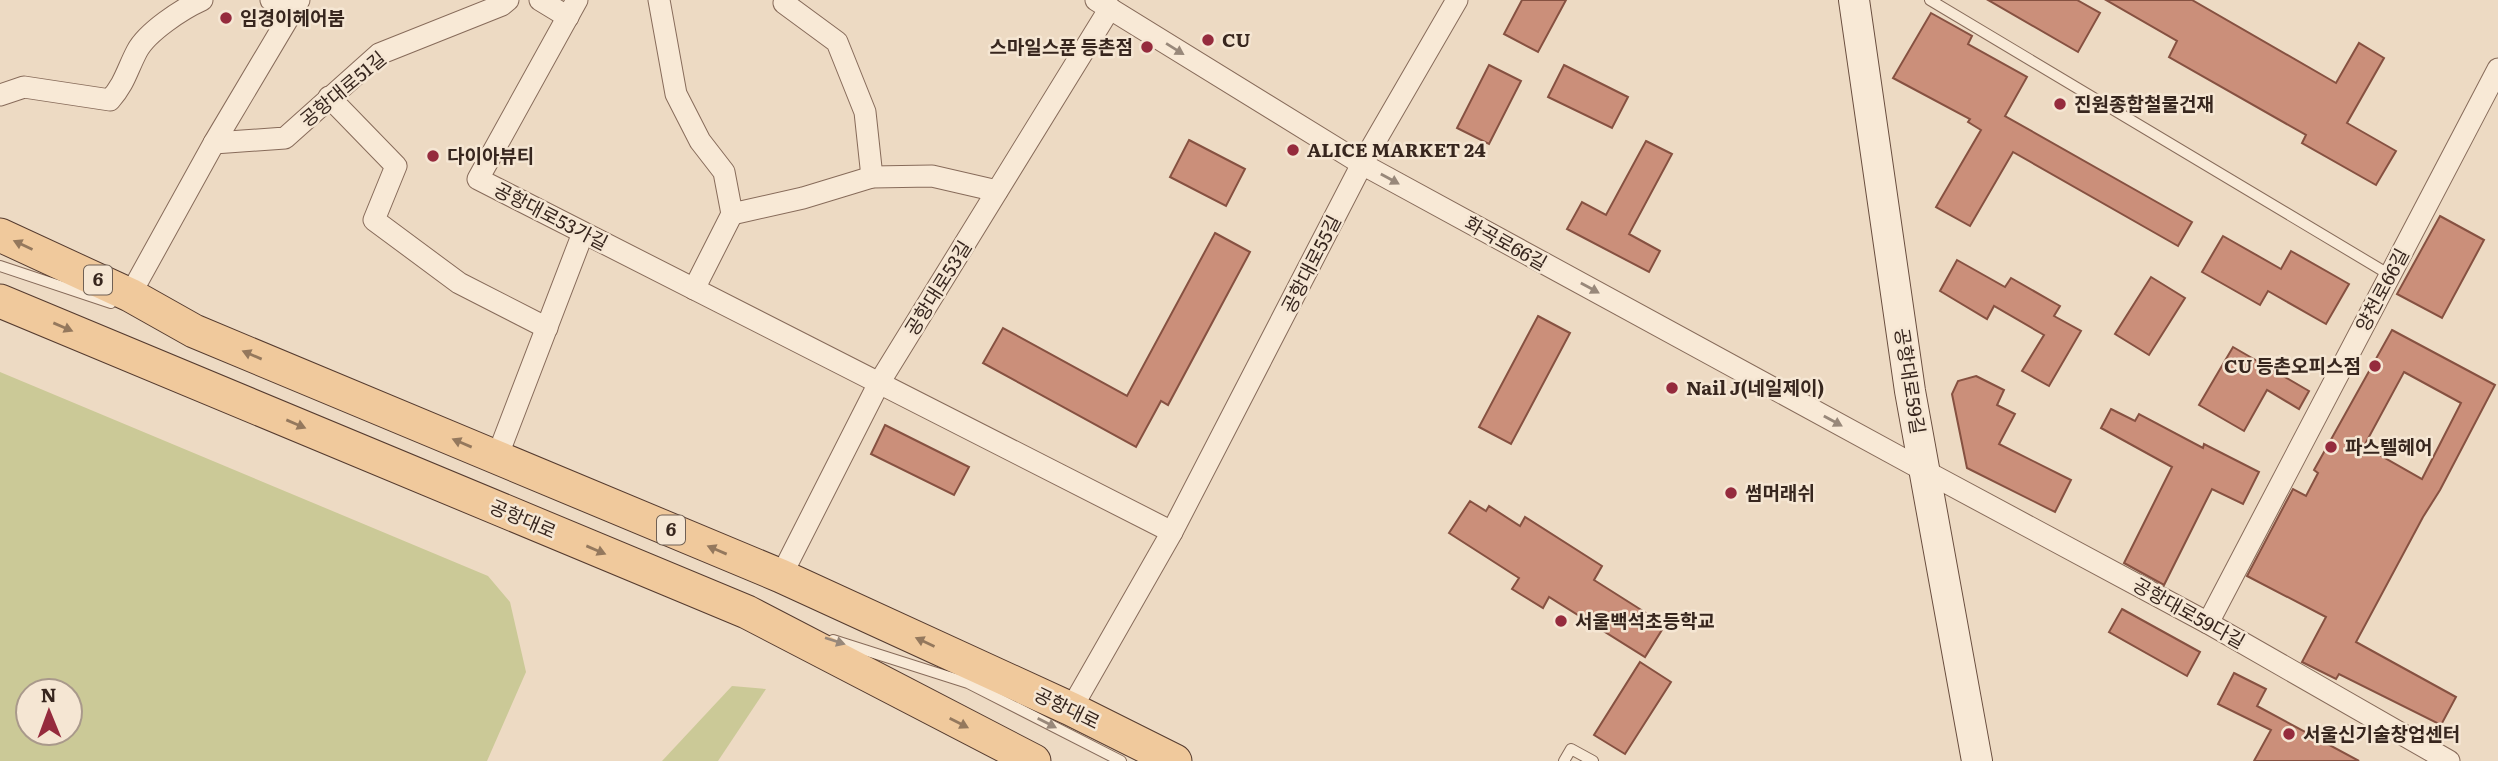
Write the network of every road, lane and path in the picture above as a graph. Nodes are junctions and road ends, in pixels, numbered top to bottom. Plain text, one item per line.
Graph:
1 (202, 0) edge
2 (271, 0) edge
3 (508, 0) edge
4 (540, 0) edge
5 (659, 0) edge
6 (1457, 0) edge
7 (1854, 0) edge
8 (1930, 0) edge
9 (785, 3) dead end
10 (1103, 4) edge
11 (295, 6) edge
12 (573, 8) edge
13 (2498, 69) edge
14 (0, 95) edge
15 (329, 97) junction
16 (214, 143) junction
17 (1362, 164) junction
18 (872, 177) junction
19 (998, 191) junction
20 (732, 214) junction
21 (583, 233) junction
22 (0, 234) edge
23 (0, 266) edge
24 (2390, 275) junction
25 (694, 289) junction
26 (0, 301) edge
27 (125, 303) junction
28 (547, 328) junction
29 (879, 383) junction
30 (497, 457) junction
31 (1925, 471) junction
32 (1172, 532) junction
33 (781, 576) junction
34 (747, 612) junction
35 (2208, 623) junction
36 (812, 633) dead end
37 (825, 637) dead end
38 (1071, 709) junction
39 (1141, 756) edge
40 (1982, 758) edge
41 (1034, 761) edge
42 (1175, 761) edge
43 (1564, 761) edge
44 (1593, 761) edge
45 (2449, 761) edge

1 - 14 street
2 - 11 street
3 - 15 street, 공항대로51길
4 - 12 street
5 - 20 street
6 - 17 street, 공항대로55길
7 - 31 main road, 공항대로59길
8 - 24 lane
9 - 18 street
10 -> 17 street, 화곡로66길
10 - 19 street, 공항대로53길
11 - 16 street
12 - 21 street, 공항대로53가길
13 - 24 street, 양천로66길
15 - 16 street, 공항대로51길
15 - 28 street
16 - 27 street
17 -> 31 street, 화곡로66길
17 - 32 street, 공항대로55길
18 - 19 street
18 - 20 street
19 - 29 street, 공항대로53길
20 - 25 street
21 - 25 street, 공항대로53가길
21 - 28 street
27 -> 22 main road, 공항대로 / 6
23 - 27 lane
24 - 35 street, 양천로66길
25 - 29 street, 공항대로53가길
26 -> 34 main road, 공항대로 / 6
30 -> 27 main road, 공항대로 / 6
28 - 30 street
29 - 32 street
29 - 33 street, 공항대로53길
33 -> 30 main road, 공항대로 / 6
31 - 35 street, 공항대로59다길
31 - 40 main road, 공항대로59길
32 - 38 street, 공항대로55길
38 -> 33 main road, 공항대로 / 6
34 - 36 lane
34 -> 41 main road, 공항대로 / 6
35 - 45 street, 공항대로59다길
37 -> 39 lane
38 - 39 main road, 공항대로 / 6
39 - 42 main road, 공항대로 / 6
43 - 44 lane

